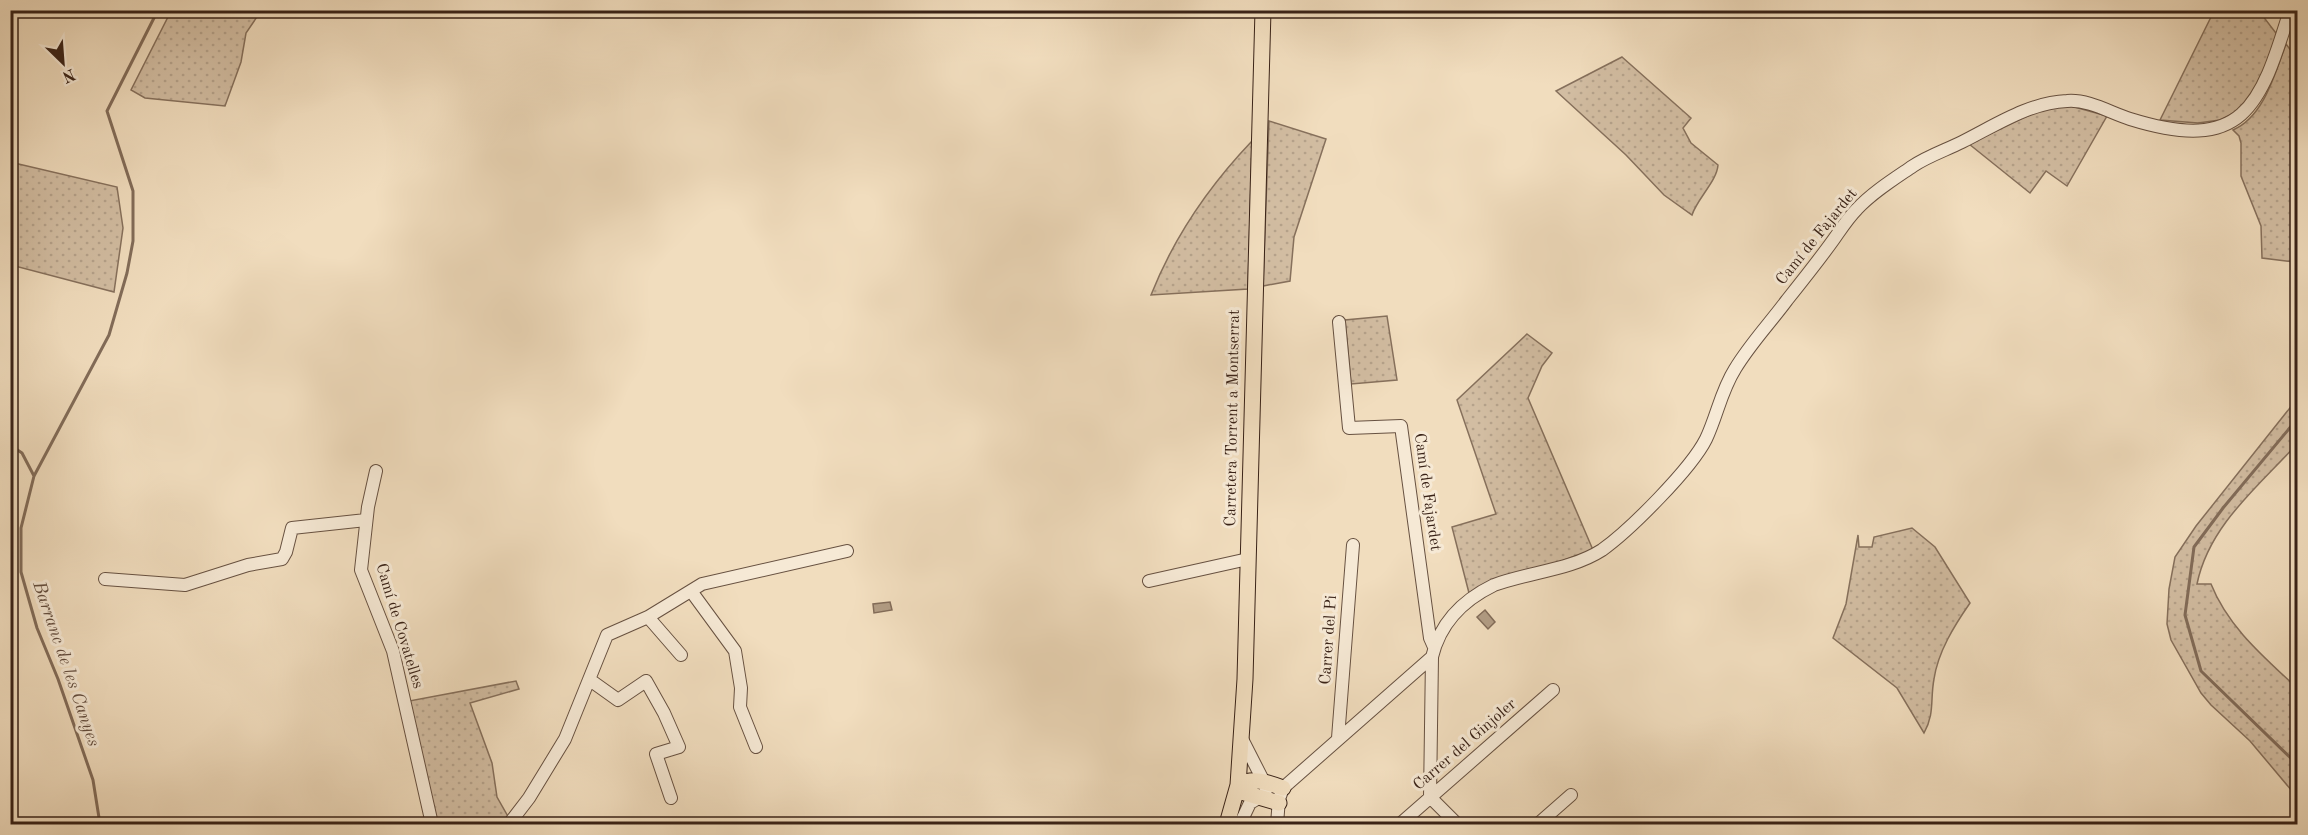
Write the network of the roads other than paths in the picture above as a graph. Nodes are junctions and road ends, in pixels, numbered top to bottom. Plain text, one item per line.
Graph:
1 (1263, 10) edge
2 (2290, 10) edge
3 (1339, 322) dead end
4 (376, 471) dead end
5 (366, 520) junction
6 (1353, 545) dead end
7 (847, 551) dead end
8 (1248, 559) junction
9 (105, 579) dead end
10 (1149, 581) dead end
11 (691, 591) junction
12 (648, 617) junction
13 (1433, 652) junction
14 (681, 655) dead end
15 (590, 680) junction
16 (1553, 690) dead end
17 (1338, 738) junction
18 (1242, 739) junction
19 (756, 747) dead end
20 (1263, 782) junction
21 (1238, 785) junction
22 (1571, 795) dead end
23 (1280, 797) junction
24 (1430, 797) junction
25 (671, 798) dead end
26 (1260, 799) junction
27 (432, 825) edge
28 (509, 825) edge
29 (1227, 825) edge
30 (1240, 825) edge
31 (1277, 825) edge
32 (1400, 825) edge
33 (1457, 825) edge
34 (1538, 825) edge

1 - 8 main road, Carretera Torrent a Montserrat
2 - 13 street, Camí de Fajardet
3 - 13 street, Camí de Fajardet
4 - 5 street, Camí de Covatelles
5 - 9 street
5 - 27 street, Camí de Covatelles
6 - 17 street, Carrer del Pi
7 - 11 street
8 - 10 street
8 - 18 main road, Carretera Torrent a Montserrat
11 - 12 street
11 - 19 street
12 - 14 street
12 - 15 street
13 - 17 street, Camí de Fajardet
13 - 24 street
15 - 25 street
15 - 28 street
16 - 24 street, Carrer del Ginjoler
17 - 23 street, Camí de Fajardet
18 - 20 street
18 - 21 main road, Carretera Torrent a Montserrat
20 - 21 main road
20 - 23 main road
20 - 26 street
21 - 26 main road
21 - 29 main road, Carretera Torrent a Montserrat
22 - 34 street
23 - 26 main road
23 - 31 street
24 - 32 street, Carrer del Ginjoler
24 - 33 street
26 - 30 street

